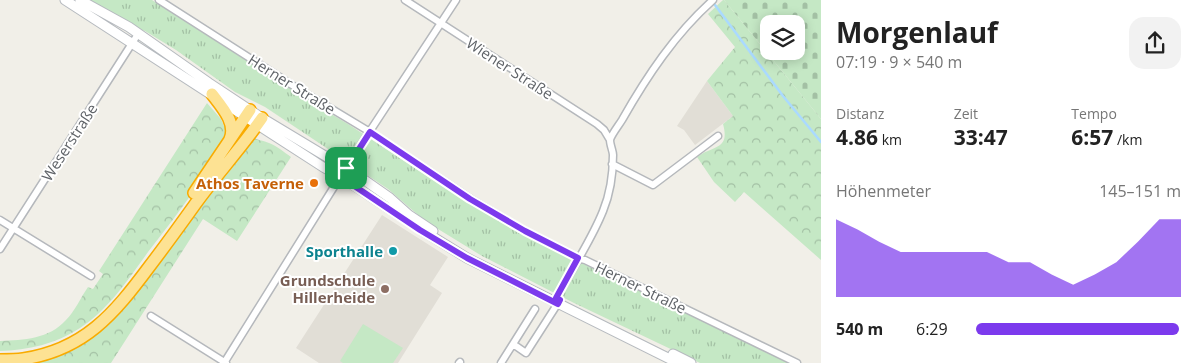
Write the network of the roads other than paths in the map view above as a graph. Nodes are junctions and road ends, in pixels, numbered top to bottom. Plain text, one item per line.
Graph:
1 (65, 0) edge
2 (80, 0) edge
3 (159, 0) edge
4 (405, 0) edge
5 (456, 0) edge
6 (712, 1) edge
7 (442, 23) junction
8 (138, 34) junction
9 (133, 44) junction
10 (212, 94) junction
11 (248, 114) junction
12 (260, 121) junction
13 (370, 132) junction
14 (718, 136) dead end
15 (610, 140) junction
16 (225, 149) junction
17 (612, 164) junction
18 (346, 168) junction
19 (341, 177) junction
20 (0, 220) edge
21 (13, 228) junction
22 (0, 249) edge
23 (578, 258) junction
24 (91, 276) dead end
25 (558, 300) junction
26 (535, 309) dead end
27 (151, 316) dead end
28 (513, 344) junction
29 (0, 354) edge
30 (0, 360) edge
31 (225, 363) edge
32 (501, 363) edge
33 (678, 363) edge
34 (691, 363) edge
35 (797, 363) edge

1 - 9 main road
2 - 8 main road
3 - 13 street, Herner Straße
4 - 7 street, Wiener Straße
5 - 7 street
6 - 15 street
7 - 13 street
7 - 15 street, Wiener Straße
8 - 9 street, Weserstraße
8 - 11 main road
9 - 10 main road
9 - 21 street, Weserstraße
10 - 11 main road
10 - 16 highway
11 - 12 main road
11 - 16 highway
12 - 18 main road
12 - 19 main road
12 - 30 highway
13 - 18 street
13 - 23 street, Herner Straße
14 - 17 street
15 - 17 street
16 - 29 highway
17 - 23 street
18 - 19 street
18 - 25 main road
19 - 25 main road
19 - 31 street
20 - 21 street
21 - 22 street, Weserstraße
21 - 24 street
23 - 25 street
23 - 35 street, Herner Straße
25 - 28 street
25 - 33 main road
25 - 34 main road
26 - 28 street
27 - 31 street
28 - 32 street

